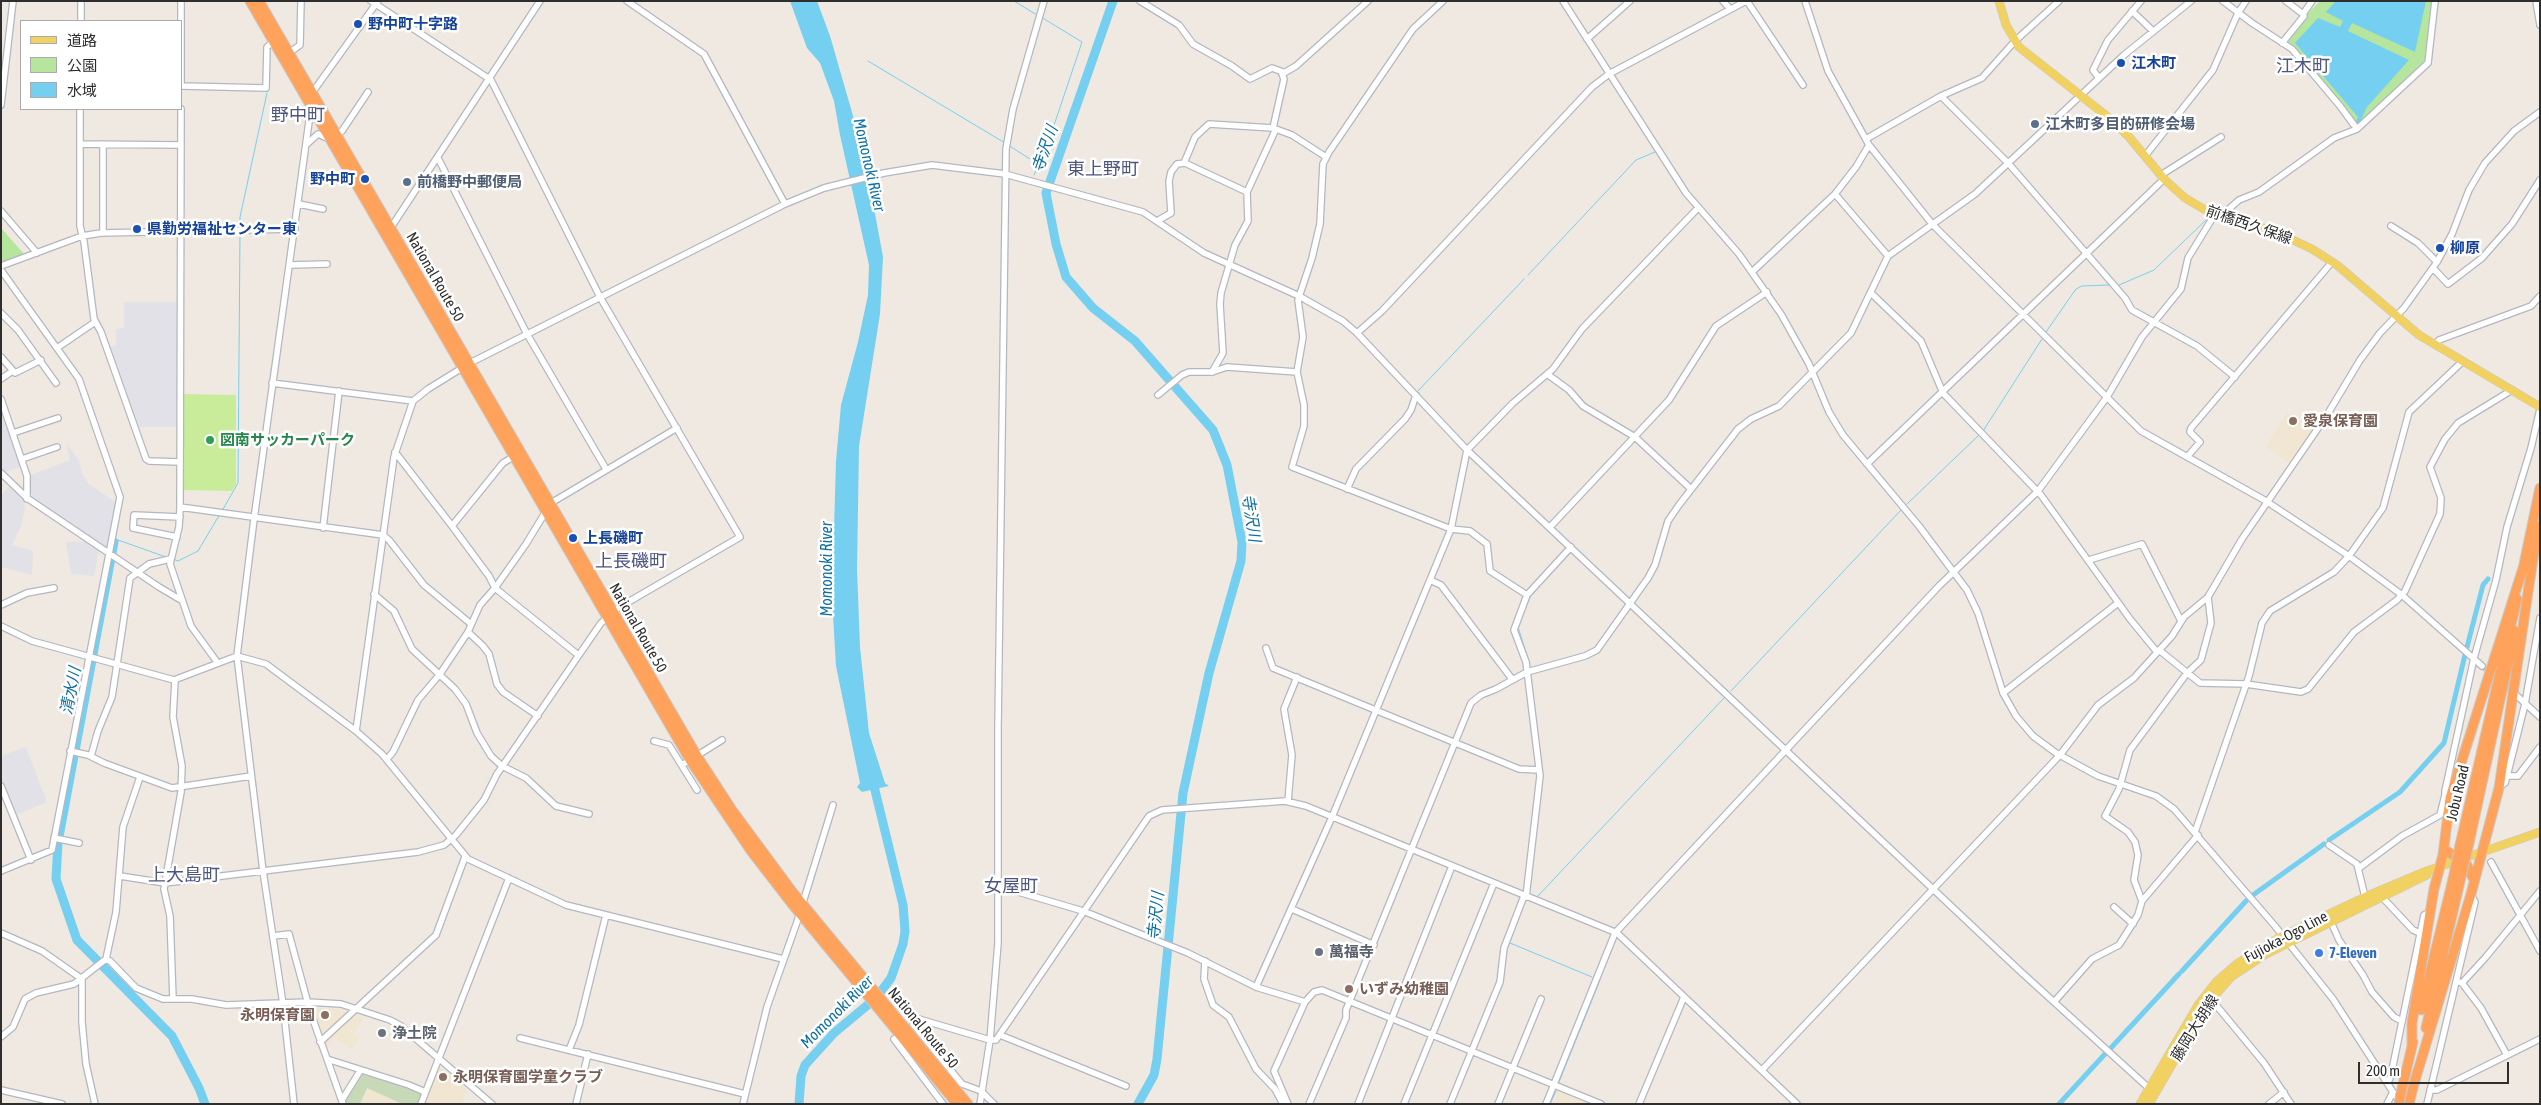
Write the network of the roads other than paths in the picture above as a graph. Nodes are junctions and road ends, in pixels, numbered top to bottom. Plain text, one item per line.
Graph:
1 (13, 1) edge
2 (81, 1) edge
3 (182, 1) edge
4 (250, 1) edge
5 (259, 1) edge
6 (302, 1) edge
7 (540, 1) edge
8 (627, 1) edge
9 (1044, 1) edge
10 (1140, 1) edge
11 (1368, 1) edge
12 (1443, 1) edge
13 (1564, 1) edge
14 (1630, 1) edge
15 (1723, 1) edge
16 (1747, 1) edge
17 (1805, 1) edge
18 (1998, 1) edge
19 (2059, 1) edge
20 (2141, 1) edge
21 (2191, 1) edge
22 (2223, 1) edge
23 (2246, 1) edge
24 (2286, 1) edge
25 (2312, 1) edge
26 (2435, 1) edge
27 (2536, 1) edge
28 (375, 2) edge
29 (1730, 9) junction
30 (2132, 10) junction
31 (2238, 12) junction
32 (2302, 14) junction
33 (81, 20) edge
34 (182, 20) edge
35 (2540, 25) edge
36 (2153, 32) junction
37 (1587, 39) junction
38 (2015, 41) junction
39 (273, 42) junction
40 (2282, 43) junction
41 (289, 53) junction
42 (1283, 72) junction
43 (1609, 74) junction
44 (490, 78) junction
45 (2099, 78) junction
46 (1803, 85) dead end
47 (182, 86) edge
48 (368, 92) dead end
49 (312, 93) junction
50 (1941, 96) junction
51 (2082, 96) junction
52 (1, 105) edge
53 (311, 107) junction
54 (80, 110) edge
55 (181, 110) edge
56 (2540, 112) edge
57 (1273, 128) junction
58 (2357, 129) junction
59 (333, 137) junction
60 (2221, 137) dead end
61 (1868, 142) junction
62 (80, 144) junction
63 (103, 144) junction
64 (181, 145) junction
65 (307, 146) junction
66 (2145, 156) junction
67 (1326, 157) junction
68 (438, 158) junction
69 (1184, 163) junction
70 (2008, 164) junction
71 (1006, 174) junction
72 (2162, 177) junction
73 (2540, 180) edge
74 (1248, 192) junction
75 (1834, 194) junction
76 (299, 204) junction
77 (785, 204) junction
78 (1698, 208) junction
79 (324, 209) dead end
80 (1, 210) edge
81 (2218, 215) junction
82 (1157, 221) junction
83 (1933, 225) junction
84 (2391, 226) dead end
85 (295, 229) junction
86 (181, 230) junction
87 (103, 232) junction
88 (388, 232) junction
89 (82, 236) junction
90 (37, 253) junction
91 (2086, 255) junction
92 (1888, 256) junction
93 (2332, 262) junction
94 (327, 264) dead end
95 (290, 265) junction
96 (1230, 265) junction
97 (2435, 265) junction
98 (1, 266) edge
99 (1, 270) edge
100 (1752, 272) junction
101 (1767, 292) junction
102 (1870, 292) junction
103 (1298, 296) junction
104 (2540, 296) edge
105 (600, 297) junction
106 (1, 312) edge
107 (2023, 314) junction
108 (2397, 317) junction
109 (95, 322) junction
110 (2154, 322) junction
111 (1357, 333) junction
112 (527, 334) junction
113 (2435, 345) junction
114 (57, 348) junction
115 (1, 357) edge
116 (41, 360) junction
117 (2463, 361) junction
118 (466, 365) junction
119 (1812, 371) junction
120 (11, 372) junction
121 (1212, 372) junction
122 (1297, 372) junction
123 (1547, 374) junction
124 (2235, 377) junction
125 (1, 379) edge
126 (56, 383) dead end
127 (273, 383) junction
128 (2512, 390) junction
129 (339, 391) junction
130 (1943, 392) junction
131 (1160, 393) dead end
132 (1416, 395) junction
133 (2108, 397) junction
134 (1, 399) edge
135 (413, 401) junction
136 (2540, 408) edge
137 (58, 418) dead end
138 (676, 428) junction
139 (2540, 428) edge
140 (13, 433) junction
141 (1635, 437) junction
142 (57, 448) dead end
143 (2532, 448) junction
144 (1467, 450) junction
145 (395, 452) junction
146 (513, 457) junction
147 (2187, 457) junction
148 (22, 460) junction
149 (180, 462) junction
150 (1867, 464) junction
151 (606, 469) junction
152 (2, 476) edge
153 (2540, 488) edge
154 (1347, 489) junction
155 (1691, 489) junction
156 (2038, 491) junction
157 (28, 500) junction
158 (2266, 501) junction
159 (180, 507) junction
160 (548, 507) junction
161 (180, 517) junction
162 (254, 519) junction
163 (452, 526) junction
164 (2540, 526) edge
165 (1550, 527) junction
166 (323, 528) junction
167 (1451, 528) junction
168 (383, 535) junction
169 (176, 537) junction
170 (1571, 547) junction
171 (2534, 552) junction
172 (111, 555) junction
173 (2349, 556) junction
174 (170, 560) junction
175 (2089, 560) junction
176 (2524, 565) junction
177 (1954, 571) junction
178 (137, 572) junction
179 (1430, 580) junction
180 (54, 588) dead end
181 (495, 588) junction
182 (374, 594) junction
183 (1527, 595) junction
184 (2402, 595) junction
185 (2208, 598) junction
186 (181, 600) junction
187 (1631, 602) junction
188 (2118, 603) junction
189 (1, 605) edge
190 (609, 614) junction
191 (2540, 618) edge
192 (2181, 621) junction
193 (471, 624) junction
194 (1, 626) edge
195 (468, 632) junction
196 (1266, 648) dead end
197 (2158, 651) junction
198 (577, 654) junction
199 (237, 656) junction
200 (91, 658) junction
201 (2474, 658) junction
202 (217, 662) junction
203 (116, 665) junction
204 (2482, 666) tunnel mouth
205 (1527, 672) junction
206 (2187, 673) junction
207 (440, 674) junction
208 (1296, 677) junction
209 (1512, 679) junction
210 (175, 680) junction
211 (2246, 684) junction
212 (2003, 693) junction
213 (2515, 694) tunnel mouth
214 (2525, 704) junction
215 (1377, 710) junction
216 (538, 716) junction
217 (2540, 717) edge
218 (356, 731) junction
219 (722, 740) dead end
220 (654, 741) dead end
221 (1456, 743) junction
222 (2540, 747) edge
223 (1786, 749) junction
224 (73, 752) junction
225 (2060, 755) junction
226 (91, 756) junction
227 (387, 759) junction
228 (690, 760) junction
229 (502, 766) junction
230 (1539, 770) junction
231 (251, 776) junction
232 (2507, 776) junction
233 (140, 777) junction
234 (2120, 784) junction
235 (1, 786) edge
236 (181, 787) junction
237 (2499, 788) junction
238 (697, 790) dead end
239 (2448, 796) junction
240 (1288, 801) junction
241 (833, 805) dead end
242 (589, 814) dead end
243 (1332, 817) junction
244 (2540, 832) edge
245 (2196, 834) junction
246 (57, 838) junction
247 (450, 840) junction
248 (79, 842) dead end
249 (2328, 844) dead end
250 (2464, 844) junction
251 (2444, 849) junction
252 (1412, 850) junction
253 (2482, 852) junction
254 (465, 857) junction
255 (2461, 859) junction
256 (31, 860) junction
257 (2491, 862) dead end
258 (1452, 866) junction
259 (2359, 868) junction
260 (2439, 868) junction
261 (1, 871) edge
262 (263, 871) junction
263 (120, 876) junction
264 (509, 878) junction
265 (2457, 878) junction
266 (2474, 880) junction
267 (165, 883) junction
268 (1494, 883) junction
269 (998, 886) junction
270 (1933, 887) junction
271 (2540, 891) edge
272 (2471, 894) junction
273 (2365, 896) junction
274 (1525, 897) junction
275 (2382, 897) junction
276 (2142, 901) junction
277 (801, 903) junction
278 (2114, 907) dead end
279 (1292, 909) junction
280 (1083, 911) junction
281 (2430, 912) junction
282 (799, 914) junction
283 (606, 915) junction
284 (2519, 915) junction
285 (2330, 922) junction
286 (2133, 924) junction
287 (2420, 932) junction
288 (1, 933) edge
289 (1616, 933) junction
290 (273, 936) junction
291 (2282, 936) junction
292 (2288, 942) junction
293 (1374, 945) junction
294 (2540, 951) edge
295 (106, 959) junction
296 (783, 959) junction
297 (1205, 961) junction
298 (856, 976) junction
299 (82, 979) junction
300 (2459, 982) junction
301 (1256, 988) junction
302 (2445, 992) dead end
303 (2453, 995) junction
304 (1684, 997) junction
305 (174, 999) junction
306 (1541, 999) dead end
307 (2211, 999) junction
308 (1350, 1001) junction
309 (308, 1002) junction
310 (1304, 1002) junction
311 (2054, 1002) junction
312 (282, 1004) junction
313 (357, 1009) junction
314 (892, 1018) junction
315 (1392, 1018) junction
316 (2402, 1020) junction
317 (1433, 1034) junction
318 (1000, 1035) junction
319 (1, 1037) edge
320 (520, 1038) dead end
321 (894, 1039) dead end
322 (2540, 1039) edge
323 (990, 1040) junction
324 (320, 1042) junction
325 (2412, 1046) junction
326 (1471, 1049) junction
327 (569, 1050) junction
328 (588, 1054) junction
329 (2507, 1055) junction
330 (438, 1058) junction
331 (327, 1060) junction
332 (1513, 1067) junction
333 (1762, 1070) junction
334 (360, 1071) junction
335 (2388, 1083) junction
336 (1554, 1084) junction
337 (2414, 1084) junction
338 (1126, 1086) dead end
339 (1, 1090) edge
340 (2430, 1090) junction
341 (2152, 1091) junction
342 (425, 1092) junction
343 (983, 1092) junction
344 (2284, 1092) junction
345 (2397, 1092) junction
346 (745, 1094) junction
347 (343, 1102) edge
348 (62, 1104) edge
349 (94, 1104) edge
350 (294, 1104) edge
351 (421, 1104) edge
352 (492, 1104) edge
353 (576, 1104) edge
354 (743, 1104) edge
355 (942, 1104) edge
356 (958, 1104) edge
357 (968, 1104) edge
358 (980, 1104) edge
359 (994, 1104) edge
360 (1283, 1104) edge
361 (1288, 1104) edge
362 (1309, 1104) edge
363 (1358, 1104) edge
364 (1404, 1104) edge
365 (1450, 1104) edge
366 (1498, 1104) edge
367 (1546, 1104) edge
368 (1601, 1104) edge
369 (1639, 1104) edge
370 (1797, 1104) edge
371 (2140, 1104) edge
372 (2149, 1104) edge
373 (2270, 1104) edge
374 (2291, 1104) edge
375 (2387, 1104) edge
376 (2399, 1104) edge
377 (2409, 1104) edge
378 (2426, 1104) edge

1 - 52 street
2 - 33 street
3 - 34 street
4 - 39 highway, National Route 50
5 - 41 highway, National Route 50
6 - 41 street
7 - 44 street
8 - 77 street
9 - 71 street
10 - 42 street
11 - 42 street
12 - 67 street
13 - 37 street
14 - 37 street
15 - 29 street
16 - 29 street
16 - 46 street
17 - 61 street
18 - 38 main road, 前橋西久保線
19 - 38 street
20 - 30 street
21 - 36 street
22 - 31 street
23 - 31 street
24 - 32 street
25 - 32 street
26 - 58 street
27 - 35 street
28 - 44 street
28 - 49 street
29 - 43 street
30 - 36 street
30 - 45 street
31 - 40 street
31 - 66 street
32 - 40 street
36 - 45 street
37 - 43 street
38 - 50 street
38 - 51 main road, 前橋西久保線
39 - 47 street
39 - 53 highway, National Route 50
40 - 58 street
41 - 49 highway, National Route 50
42 - 57 street
43 - 78 street
43 - 111 street
44 - 68 street
44 - 105 street
45 - 51 street
48 - 59 street
49 - 53 street
49 - 59 highway, National Route 50
50 - 61 street
50 - 70 street
51 - 66 main road, 前橋西久保線
51 - 70 street
53 - 59 highway, National Route 50
53 - 65 street
54 - 62 street
55 - 64 street
56 - 97 street
57 - 67 street
57 - 69 street
57 - 74 street
58 - 81 street
59 - 65 street
59 - 88 highway, National Route 50
60 - 72 street
61 - 75 street
61 - 83 street
62 - 63 street
62 - 89 street
63 - 64 street
63 - 87 street
64 - 86 street
65 - 76 street
66 - 72 main road, 前橋西久保線
67 - 103 street
68 - 88 street
68 - 112 street
69 - 74 street
69 - 82 street
70 - 83 street
70 - 91 street
71 - 77 street
71 - 82 street
71 - 269 street
72 - 81 main road, 前橋西久保線
72 - 91 street
73 - 97 street
74 - 96 street
75 - 92 street
75 - 100 street
76 - 79 street
76 - 85 street
77 - 105 street
78 - 100 street
78 - 123 street
80 - 90 street
81 - 93 main road, 前橋西久保線
81 - 110 street
82 - 96 street
83 - 92 street
83 - 107 street
84 - 97 street
85 - 86 street
85 - 95 street
86 - 87 street
86 - 149 street
87 - 89 street
88 - 118 highway, National Route 50
89 - 90 street
89 - 109 street
90 - 98 street
91 - 107 street
91 - 110 street
92 - 102 street
93 - 108 main road, 前橋西久保線
93 - 124 street
94 - 95 street
95 - 127 street
96 - 103 street
96 - 121 street
97 - 108 street
99 - 114 street
100 - 101 street
101 - 119 street
101 - 141 street
102 - 119 street
102 - 130 street
103 - 111 street
103 - 122 street
104 - 113 street
105 - 112 street
105 - 138 street
106 - 116 street
107 - 130 street
107 - 133 street
108 - 113 main road, 前橋西久保線
108 - 158 street
109 - 114 street
109 - 149 street
110 - 124 street
110 - 133 street
111 - 132 street
112 - 118 street
112 - 151 street
113 - 117 main road, 前橋西久保線
114 - 172 street
115 - 120 street
116 - 120 street
116 - 126 street
117 - 128 main road, 前橋西久保線
117 - 173 street
118 - 135 street
118 - 146 highway, National Route 50
118 - 160 highway, National Route 50
119 - 150 street
119 - 155 street
120 - 125 street
121 - 122 street
121 - 131 street
122 - 154 street
123 - 141 street
123 - 144 street
124 - 147 street
127 - 129 street
127 - 162 street
128 - 136 main road, 前橋西久保線
128 - 184 street
129 - 135 street
129 - 166 street
130 - 150 street
130 - 156 street
132 - 144 street
132 - 154 street
133 - 147 street
133 - 156 street
134 - 140 street
135 - 145 street
136 - 143 street
137 - 140 street
138 - 151 street
138 - 190 street
139 - 143 street
140 - 148 street
141 - 155 street
141 - 165 street
142 - 148 street
143 - 201 street
144 - 165 street
144 - 167 street
145 - 163 street
145 - 168 street
146 - 160 highway, National Route 50
146 - 163 street
147 - 158 street
148 - 157 street
149 - 159 street
150 - 177 street
151 - 160 street
152 - 157 street
153 - 176 highway, Jobu Road
154 - 167 street
155 - 187 street
156 - 175 street
156 - 177 street
157 - 172 street
158 - 173 street
158 - 185 street
159 - 161 street
159 - 162 street
160 - 181 street
160 - 190 highway, National Route 50
161 - 169 street
161 - 169 street
162 - 166 street
162 - 199 street
163 - 181 street
164 - 171 highway, Jobu Road
165 - 170 street
166 - 168 street
167 - 179 street
167 - 183 street
168 - 182 street
168 - 193 street
169 - 174 street
170 - 183 street
170 - 187 street
171 - 237 highway
171 - 250 highway, Jobu Road
172 - 178 street
172 - 200 street
173 - 184 street
173 - 211 street
174 - 178 street
174 - 186 street
175 - 188 street
175 - 192 street
176 - 239 highway
176 - 250 highway, Jobu Road
177 - 212 street
177 - 223 street
178 - 186 street
178 - 203 street
179 - 209 street
179 - 215 street
180 - 189 street
181 - 193 street
181 - 198 street
182 - 207 street
182 - 218 street
183 - 205 street
184 - 201 street
184 - 211 street
185 - 192 street
185 - 206 street
186 - 202 street
187 - 205 street
187 - 223 street
188 - 197 street
188 - 212 street
190 - 198 street
190 - 228 highway, National Route 50
191 - 214 street
192 - 197 street
193 - 195 street
194 - 200 street
195 - 207 street
195 - 216 street
196 - 208 street
197 - 206 street
197 - 225 street
198 - 216 street
199 - 202 street
199 - 218 street
199 - 231 street
200 - 203 street
200 - 224 street
201 - 204 street
201 - 239 street
202 - 210 street
203 - 210 street
203 - 226 street
205 - 209 street
205 - 230 street
206 - 211 street
206 - 234 street
207 - 227 street
207 - 229 street
208 - 215 street
208 - 240 street
209 - 221 street
210 - 236 street
211 - 245 street
212 - 225 street
213 - 214 street
214 - 217 street
214 - 232 street
215 - 221 street
215 - 243 street
216 - 229 street
218 - 227 street
219 - 228 street
220 - 228 street
221 - 230 street
221 - 252 street
222 - 232 street
223 - 270 street
223 - 289 street
224 - 226 street
224 - 246 street
225 - 234 street
225 - 270 street
226 - 233 street
227 - 247 street
228 - 238 street
228 - 277 highway, National Route 50
228 - 282 highway, National Route 50
229 - 242 street
229 - 247 street
230 - 274 street
231 - 236 street
231 - 262 street
232 - 237 street
233 - 236 street
233 - 263 street
234 - 245 street
234 - 276 street
235 - 256 street
236 - 267 street
237 - 253 highway
239 - 251 highway
239 - 259 street
240 - 243 street
240 - 280 street
241 - 277 street
243 - 252 street
243 - 279 street
244 - 253 main road, Fujioka-Ogo Line
245 - 276 street
245 - 291 street
246 - 248 street
246 - 256 street
247 - 254 street
247 - 262 street
249 - 259 street
250 - 265 highway, Jobu Road, bridge
251 - 255 highway
251 - 260 highway
252 - 258 street
252 - 293 street
253 - 255 main road, Fujioka-Ogo Line
253 - 266 highway
254 - 264 street
254 - 313 street
255 - 260 main road, Fujioka-Ogo Line
255 - 266 highway
256 - 261 street
257 - 284 street
258 - 268 street
258 - 315 street
259 - 273 street
260 - 273 main road, Fujioka-Ogo Line
260 - 275 main road, Fujioka-Ogo Line
260 - 281 highway
262 - 267 street
262 - 290 street
263 - 267 street
263 - 295 street
264 - 283 street
264 - 330 street
265 - 325 highway, Jobu Road
265 - 337 highway, Jobu Road
266 - 272 highway
267 - 305 street
268 - 274 street
268 - 317 street
269 - 280 street
269 - 323 street
270 - 311 street
270 - 333 street
271 - 284 street
272 - 300 street
272 - 337 highway
273 - 291 main road, Fujioka-Ogo Line
274 - 289 street
274 - 326 street
275 - 285 main road, 藤岡大胡線
275 - 287 street
276 - 286 street
277 - 282 street
277 - 298 highway, National Route 50
278 - 286 street
279 - 293 street
279 - 301 street
280 - 297 street
280 - 318 street
281 - 287 street
281 - 325 highway
282 - 296 street
282 - 298 highway, National Route 50
283 - 296 street
283 - 327 street
284 - 294 street
284 - 300 street
285 - 292 main road, 藤岡大胡線
285 - 316 street
286 - 311 street
287 - 316 street
288 - 299 street
289 - 304 street
289 - 336 street
290 - 309 street
290 - 312 street
291 - 292 street
291 - 341 main road, Fujioka-Ogo Line
292 - 307 main road, 藤岡大胡線
292 - 335 street
293 - 308 street
295 - 299 street
295 - 305 street
296 - 346 street
297 - 301 street
297 - 360 street
298 - 314 highway, National Route 50
299 - 319 street
299 - 349 street
300 - 303 street
300 - 329 street
301 - 310 street
302 - 303 street
303 - 340 street
304 - 333 street
304 - 369 street
305 - 312 street
306 - 332 street
307 - 341 main road, 藤岡大胡線
307 - 344 street
308 - 310 street
308 - 315 street
308 - 362 street
309 - 312 street
309 - 313 street
309 - 324 street
310 - 361 street
311 - 341 street
312 - 350 street
313 - 324 street
313 - 330 street
314 - 356 highway, National Route 50
314 - 357 highway, National Route 50
315 - 317 street
315 - 363 street
316 - 335 street
317 - 326 street
317 - 364 street
318 - 323 street
318 - 338 street
320 - 327 street
321 - 355 street
322 - 329 street
323 - 343 street
323 - 343 street
324 - 331 street
325 - 345 highway, Jobu Road
326 - 332 street
326 - 365 street
327 - 328 street
328 - 346 street
328 - 353 street
329 - 340 street
330 - 342 street
330 - 352 street
331 - 334 street
331 - 347 street
332 - 336 street
332 - 366 street
333 - 370 street
334 - 342 street
334 - 347 street
335 - 345 street
336 - 367 street
336 - 368 street
337 - 377 highway, Jobu Road
339 - 348 street
340 - 378 street
341 - 371 main road, Fujioka-Ogo Line
341 - 372 main road, 藤岡大胡線
342 - 351 street
343 - 358 street
343 - 359 street
344 - 373 street
344 - 374 street
345 - 375 street
345 - 376 highway, Jobu Road, bridge
346 - 354 street

